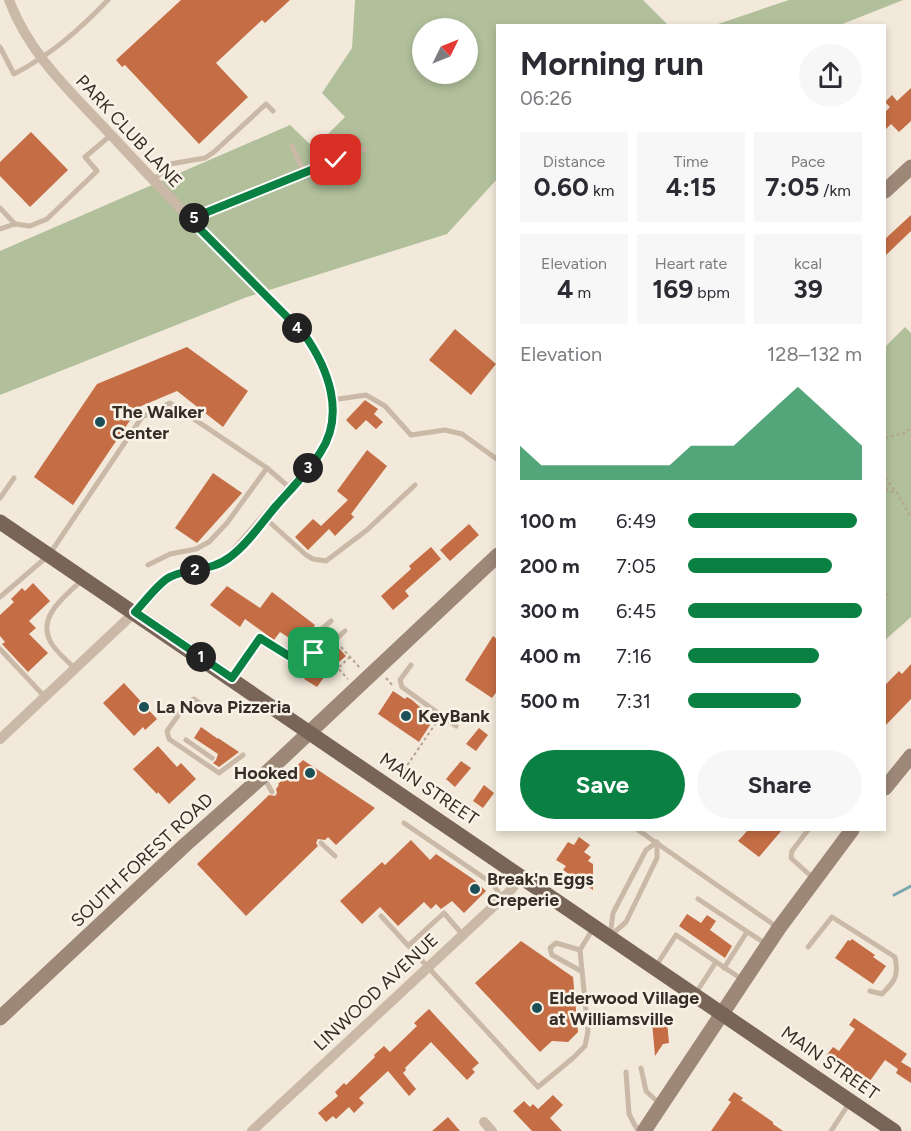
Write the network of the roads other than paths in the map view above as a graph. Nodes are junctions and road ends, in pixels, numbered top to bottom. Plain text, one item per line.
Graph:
1 (9, 0) edge
2 (108, 0) edge
3 (1, 50) edge
4 (42, 59) junction
5 (273, 111) dead end
6 (111, 135) junction
7 (292, 146) dead end
8 (365, 149) dead end
9 (336, 160) junction
10 (910, 170) edge
11 (304, 173) junction
12 (153, 181) junction
13 (346, 182) dead end
14 (886, 190) edge
15 (0, 208) edge
16 (190, 219) junction
17 (15, 224) junction
18 (0, 230) edge
19 (332, 400) junction
20 (496, 459) edge
21 (267, 468) junction
22 (14, 478) dead end
23 (415, 485) dead end
24 (291, 489) junction
25 (0, 498) edge
26 (265, 518) junction
27 (0, 522) edge
28 (49, 555) junction
29 (496, 557) edge
30 (148, 565) dead end
31 (84, 578) junction
32 (0, 597) edge
33 (135, 612) junction
34 (330, 621) dead end
35 (345, 631) dead end
36 (0, 648) edge
37 (306, 648) junction
38 (411, 664) dead end
39 (75, 669) junction
40 (232, 678) junction
41 (45, 697) junction
42 (204, 706) dead end
43 (456, 726) dead end
44 (310, 732) junction
45 (0, 739) edge
46 (186, 740) dead end
47 (243, 755) dead end
48 (911, 756) edge
49 (212, 758) dead end
50 (263, 776) junction
51 (886, 788) edge
52 (272, 792) dead end
53 (404, 823) dead end
54 (640, 831) edge
55 (807, 831) edge
56 (851, 831) edge
57 (657, 842) junction
58 (321, 843) dead end
59 (335, 856) dead end
60 (522, 876) junction
61 (815, 880) junction
62 (502, 898) junction
63 (698, 899) dead end
64 (381, 916) dead end
65 (594, 926) junction
66 (779, 928) junction
67 (747, 932) junction
68 (462, 934) junction
69 (610, 936) junction
70 (409, 945) junction
71 (767, 945) junction
72 (808, 946) dead end
73 (580, 950) junction
74 (716, 962) junction
75 (428, 966) junction
76 (655, 967) junction
77 (724, 968) junction
78 (581, 971) junction
79 (744, 981) junction
80 (870, 991) dead end
81 (695, 994) junction
82 (722, 1013) junction
83 (0, 1018) edge
84 (641, 1068) dead end
85 (626, 1072) dead end
86 (851, 1101) junction
87 (661, 1105) junction
88 (484, 1122) dead end
89 (252, 1131) edge
90 (492, 1131) edge
91 (638, 1131) edge
92 (644, 1131) edge
93 (831, 1131) edge
94 (894, 1131) edge

1 - 4 street, PARK CLUB LANE
2 - 4 lane
3 - 4 lane
4 - 6 street, PARK CLUB LANE
5 - 12 lane
6 - 12 street, PARK CLUB LANE
6 - 17 lane
7 - 11 lane
8 - 9 lane
9 - 11 lane
9 - 13 lane
10 - 14 street
11 - 16 lane
12 - 16 street, PARK CLUB LANE
15 - 17 lane
16 - 19 street, PARK CLUB LANE
17 - 18 lane
19 - 20 lane
19 - 24 street, PARK CLUB LANE
21 - 24 lane
21 - 28 lane
21 - 30 lane
22 - 25 lane
23 - 26 lane
24 - 26 street, PARK CLUB LANE
26 - 33 street, PARK CLUB LANE
27 - 28 main road, MAIN STREET
28 - 31 main road, MAIN STREET
28 - 32 lane
29 - 44 street, SOUTH FOREST ROAD
31 - 33 main road, MAIN STREET
31 - 39 lane
33 - 39 street, PARK CLUB LANE
33 - 40 main road, MAIN STREET
34 - 37 lane
35 - 37 lane
36 - 41 lane
37 - 40 lane
38 - 43 lane
39 - 41 street, PARK CLUB LANE
40 - 44 main road, MAIN STREET
41 - 45 street, PARK CLUB LANE
42 - 47 lane
44 - 50 street, SOUTH FOREST ROAD
44 - 60 main road, MAIN STREET
46 - 49 lane
48 - 51 street
50 - 52 lane
50 - 83 street, SOUTH FOREST ROAD
53 - 62 lane
54 - 57 lane
55 - 61 lane
56 - 61 street
57 - 66 lane
57 - 69 lane
57 - 69 lane
58 - 59 lane
60 - 62 street, LINWOOD AVENUE
60 - 65 main road, MAIN STREET
61 - 66 street
62 - 68 street, LINWOOD AVENUE
63 - 67 lane
64 - 70 lane
65 - 69 main road, MAIN STREET
65 - 73 lane
66 - 71 street
67 - 71 lane
67 - 77 lane
68 - 70 lane
68 - 75 street, LINWOOD AVENUE
69 - 76 main road, MAIN STREET
70 - 75 lane
71 - 79 street
72 - 80 lane
73 - 78 lane
73 - 78 lane
74 - 76 lane
74 - 77 lane
74 - 81 lane
75 - 78 lane
75 - 89 street, LINWOOD AVENUE
76 - 81 main road, MAIN STREET
77 - 79 lane
79 - 82 street
81 - 82 main road, MAIN STREET
82 - 86 main road, MAIN STREET
82 - 87 street
84 - 87 lane
85 - 91 lane
86 - 93 lane
86 - 94 main road, MAIN STREET
87 - 92 street
88 - 90 street

